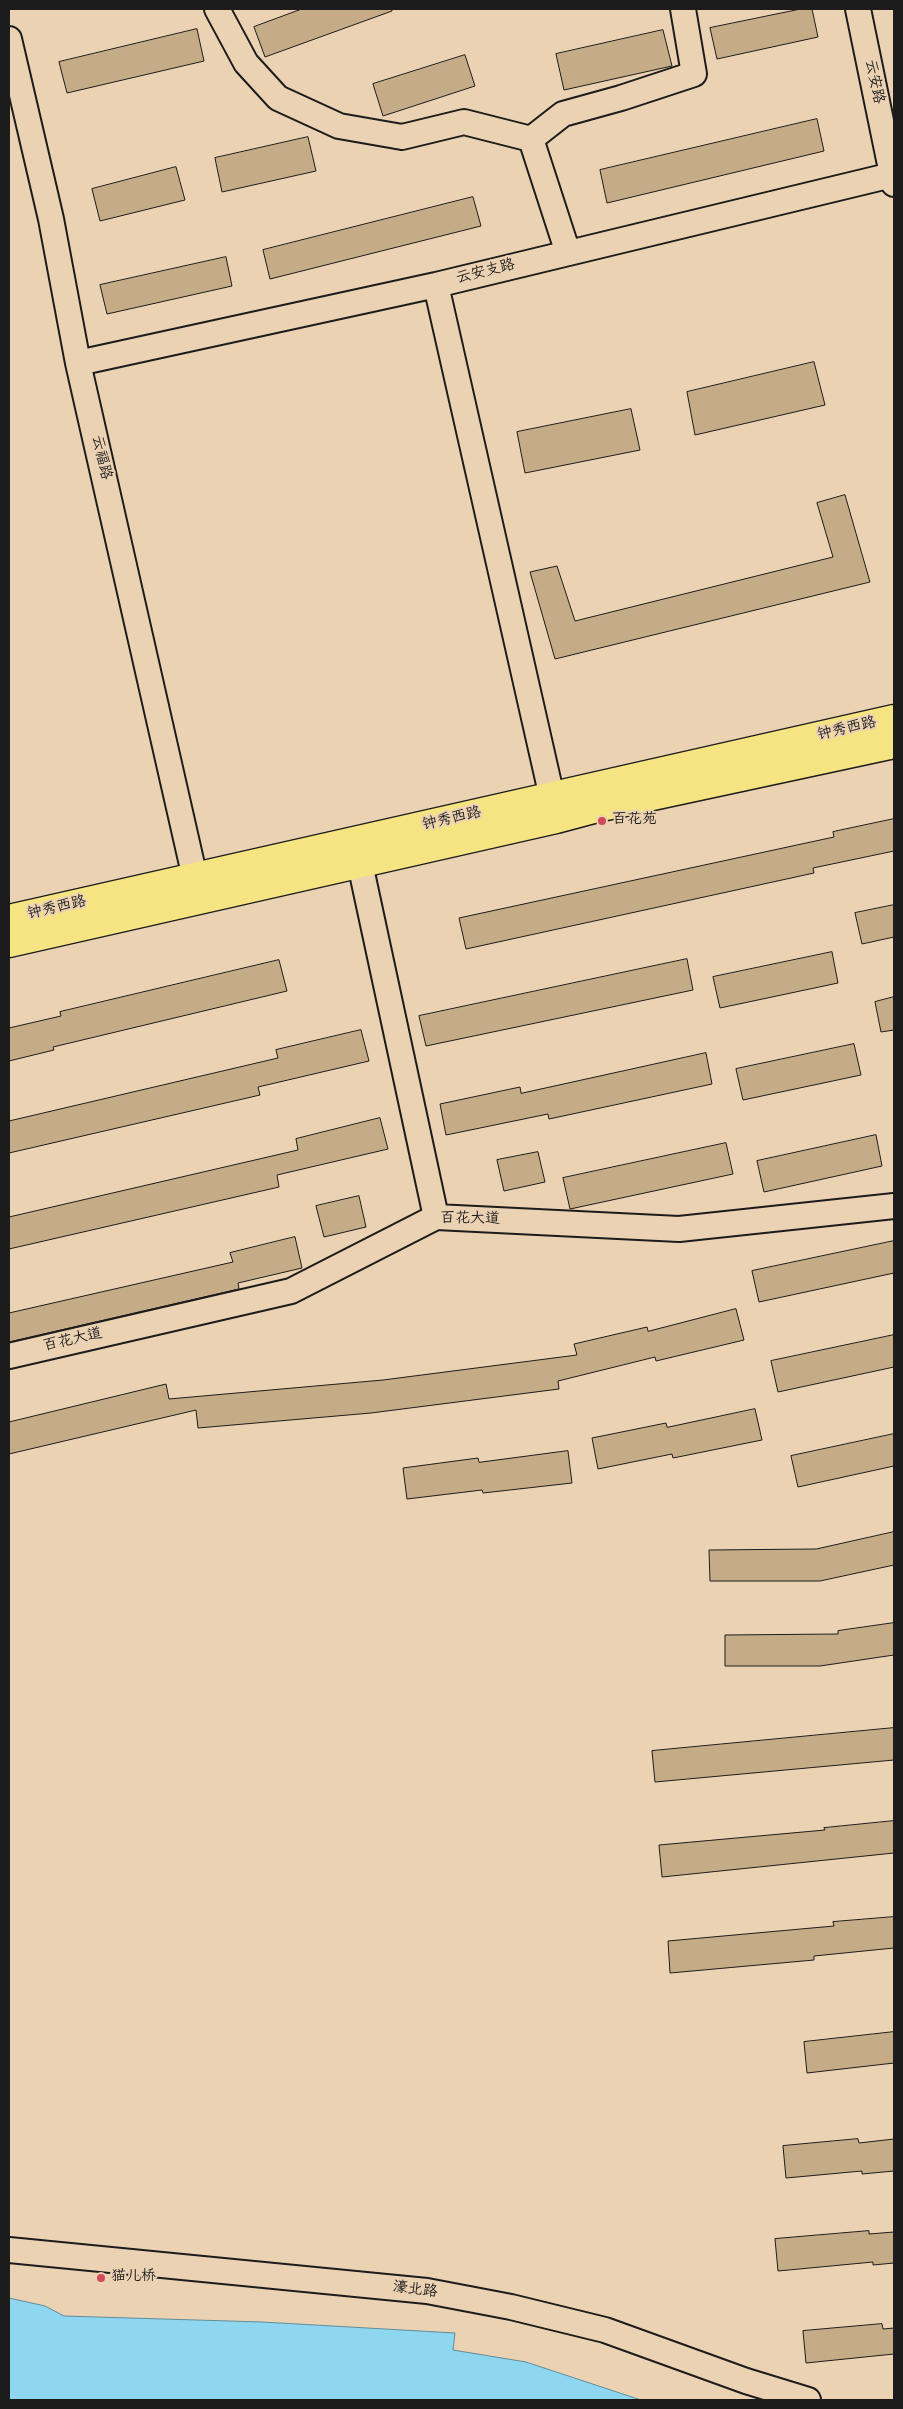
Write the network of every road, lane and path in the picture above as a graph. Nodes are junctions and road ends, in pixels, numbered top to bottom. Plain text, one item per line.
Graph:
1 (217, 9) edge
2 (683, 9) edge
3 (858, 9) edge
4 (9, 38) edge
5 (531, 139) junction
6 (893, 180) edge
7 (568, 253) junction
8 (436, 285) junction
9 (78, 363) junction
10 (894, 719) edge
11 (894, 744) edge
12 (554, 808) junction
13 (357, 852) junction
14 (195, 878) junction
15 (9, 919) edge
16 (9, 943) edge
17 (894, 1206) edge
18 (436, 1217) junction
19 (9, 1356) edge
20 (9, 2250) edge
21 (808, 2400) edge

1 - 5 street
2 - 5 street
3 - 6 street, 云安路
4 - 9 street, 云福路
5 - 7 street
6 - 7 street, 云安支路
7 - 8 street, 云安支路
8 - 9 street, 云安支路
8 - 12 street
9 - 14 street, 云福路
10 - 12 main road, 钟秀西路
11 - 12 main road, 钟秀西路
12 - 13 main road, 钟秀西路
13 - 14 main road, 钟秀西路
13 - 16 main road, 钟秀西路
13 - 18 street
14 - 15 main road, 钟秀西路
17 - 18 street, 百花大道
18 - 19 street, 百花大道
20 - 21 street, 濠北路

